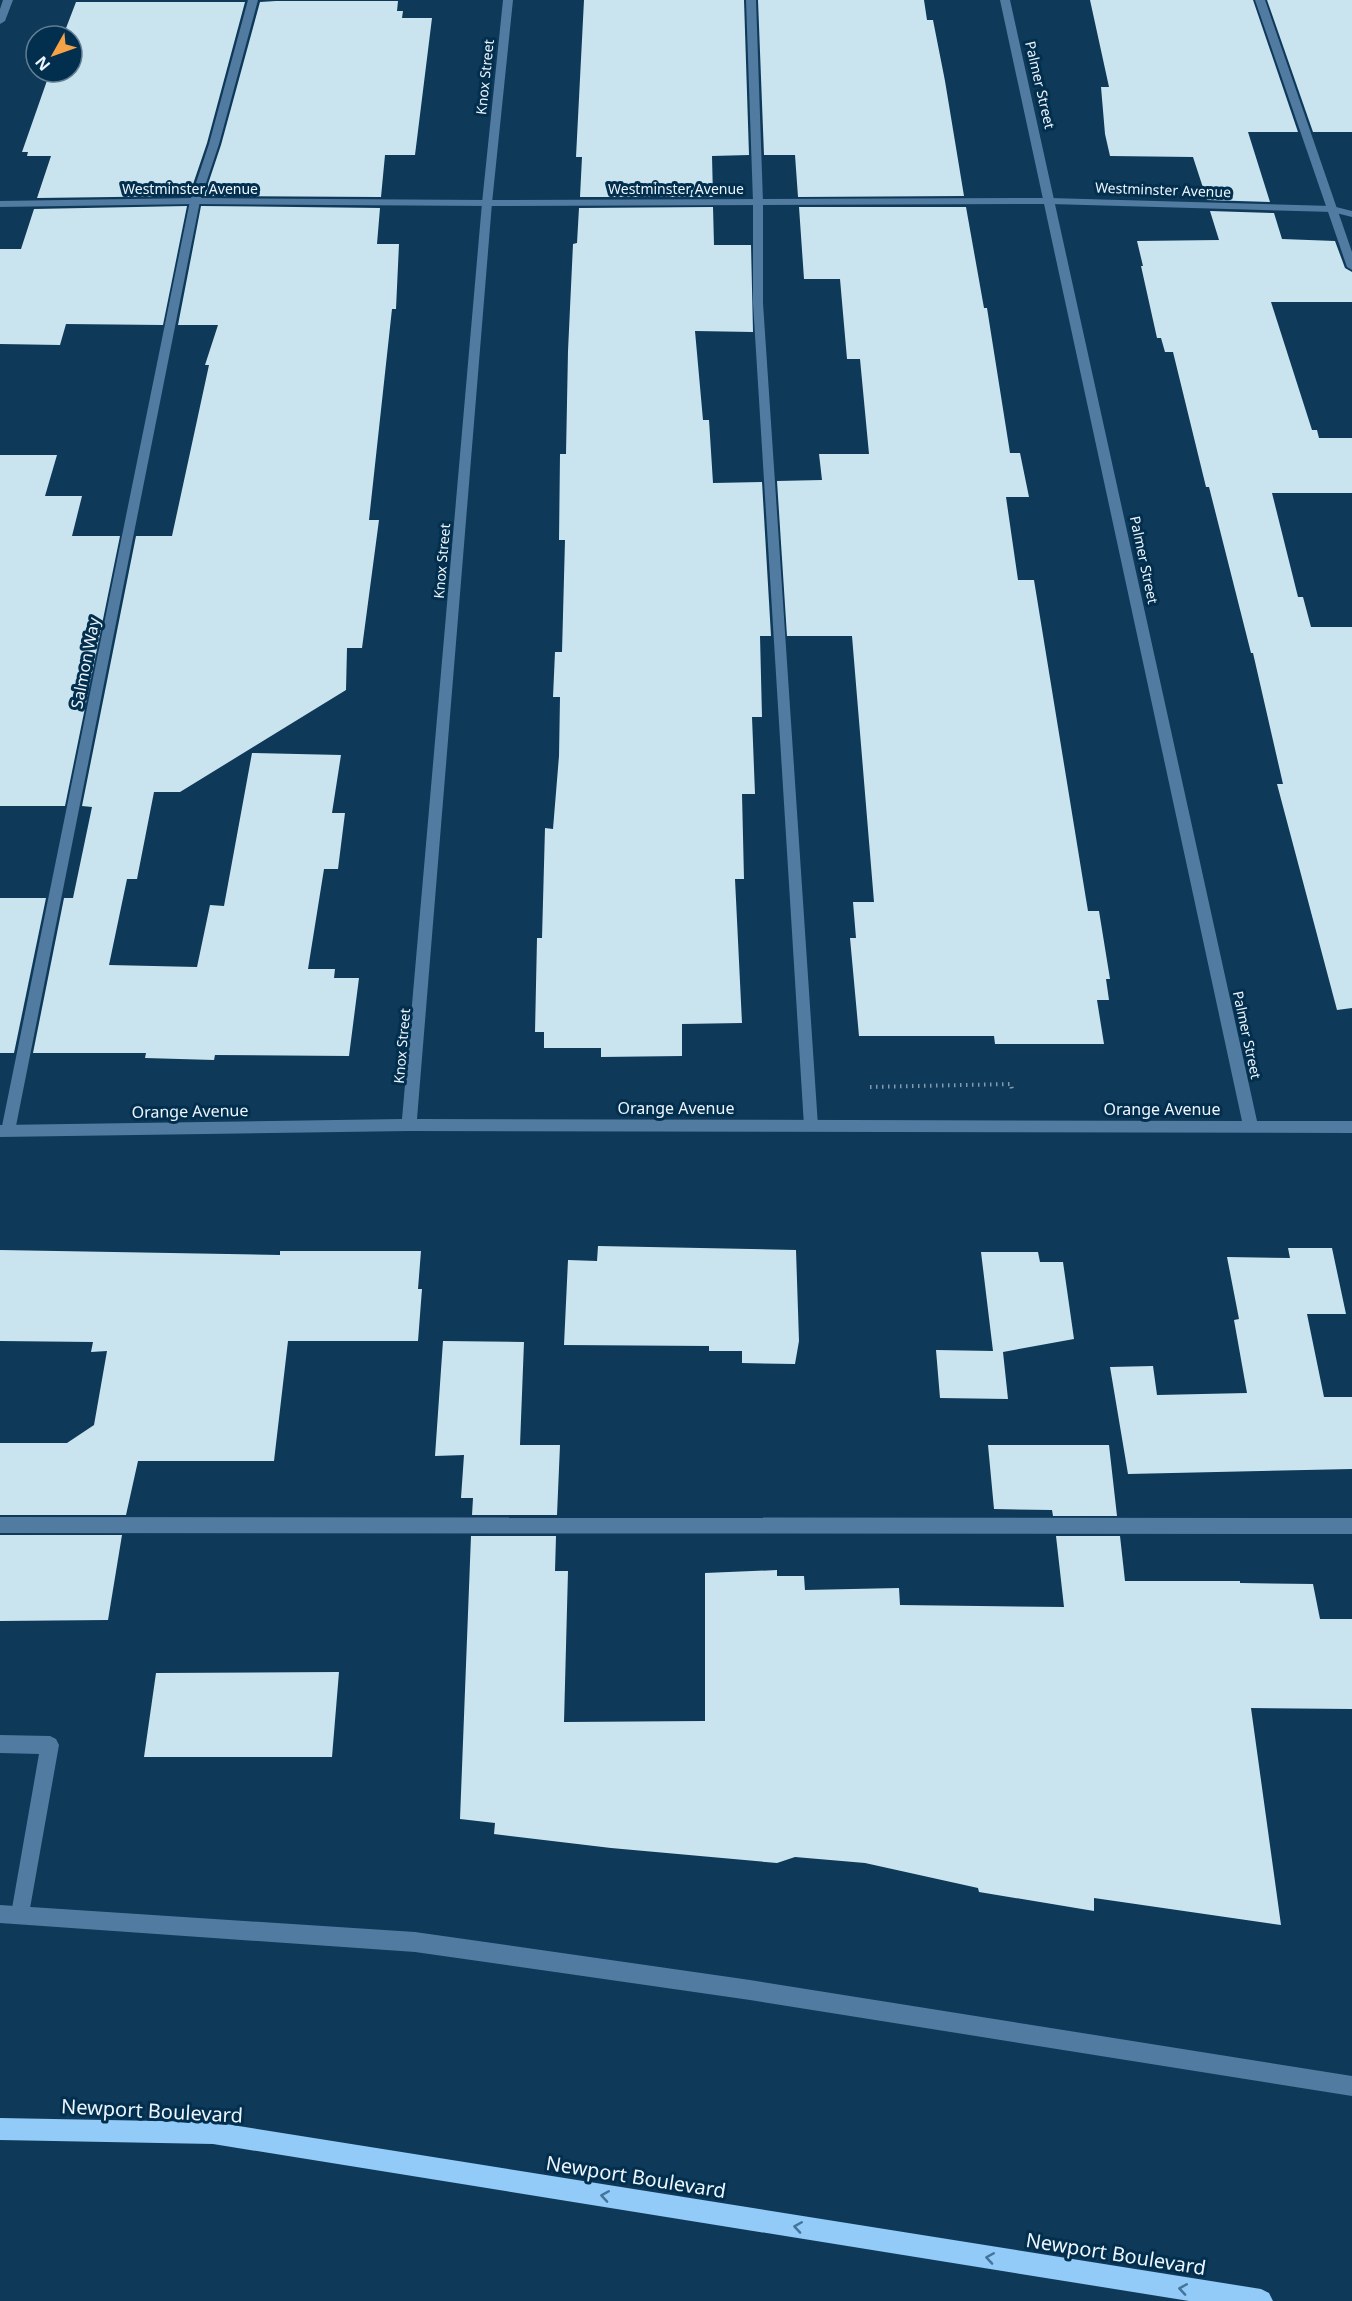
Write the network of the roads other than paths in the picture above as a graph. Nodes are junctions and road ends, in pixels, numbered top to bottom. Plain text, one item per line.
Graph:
1 (8, 0) edge
2 (253, 0) edge
3 (508, 0) edge
4 (751, 0) edge
5 (1005, 0) edge
6 (1260, 0) edge
7 (0, 21) edge
8 (195, 201) junction
9 (1050, 201) junction
10 (758, 202) junction
11 (487, 203) junction
12 (0, 204) edge
13 (1332, 209) junction
14 (1352, 214) edge
15 (1352, 267) edge
16 (409, 1125) junction
17 (811, 1126) junction
18 (1251, 1127) junction
19 (1352, 1127) edge
20 (4, 1131) edge
21 (0, 1525) edge
22 (1352, 1526) edge
23 (0, 1744) edge
24 (0, 1914) edge
25 (20, 1914) junction
26 (1352, 2086) edge
27 (0, 2129) edge
28 (1261, 2301) edge

1 - 7 street
2 - 8 street, Salmon Way
3 - 11 street, Knox Street
4 - 10 street
5 - 9 street, Palmer Street
6 - 13 street
8 - 11 street, Westminster Avenue
8 - 12 street, Westminster Avenue
8 - 20 street, Salmon Way
9 - 10 street, Westminster Avenue
9 - 13 street, Westminster Avenue
9 - 18 street, Palmer Street
10 - 11 street, Westminster Avenue
10 - 17 street
11 - 16 street, Knox Street
13 - 14 street, Westminster Avenue
13 - 15 street
16 - 17 street, Orange Avenue
16 - 20 street, Orange Avenue
17 - 18 street, Orange Avenue
18 - 19 street, Orange Avenue
21 - 22 street
23 - 25 street
24 - 25 street
25 - 26 street
28 -> 27 highway, Newport Boulevard

